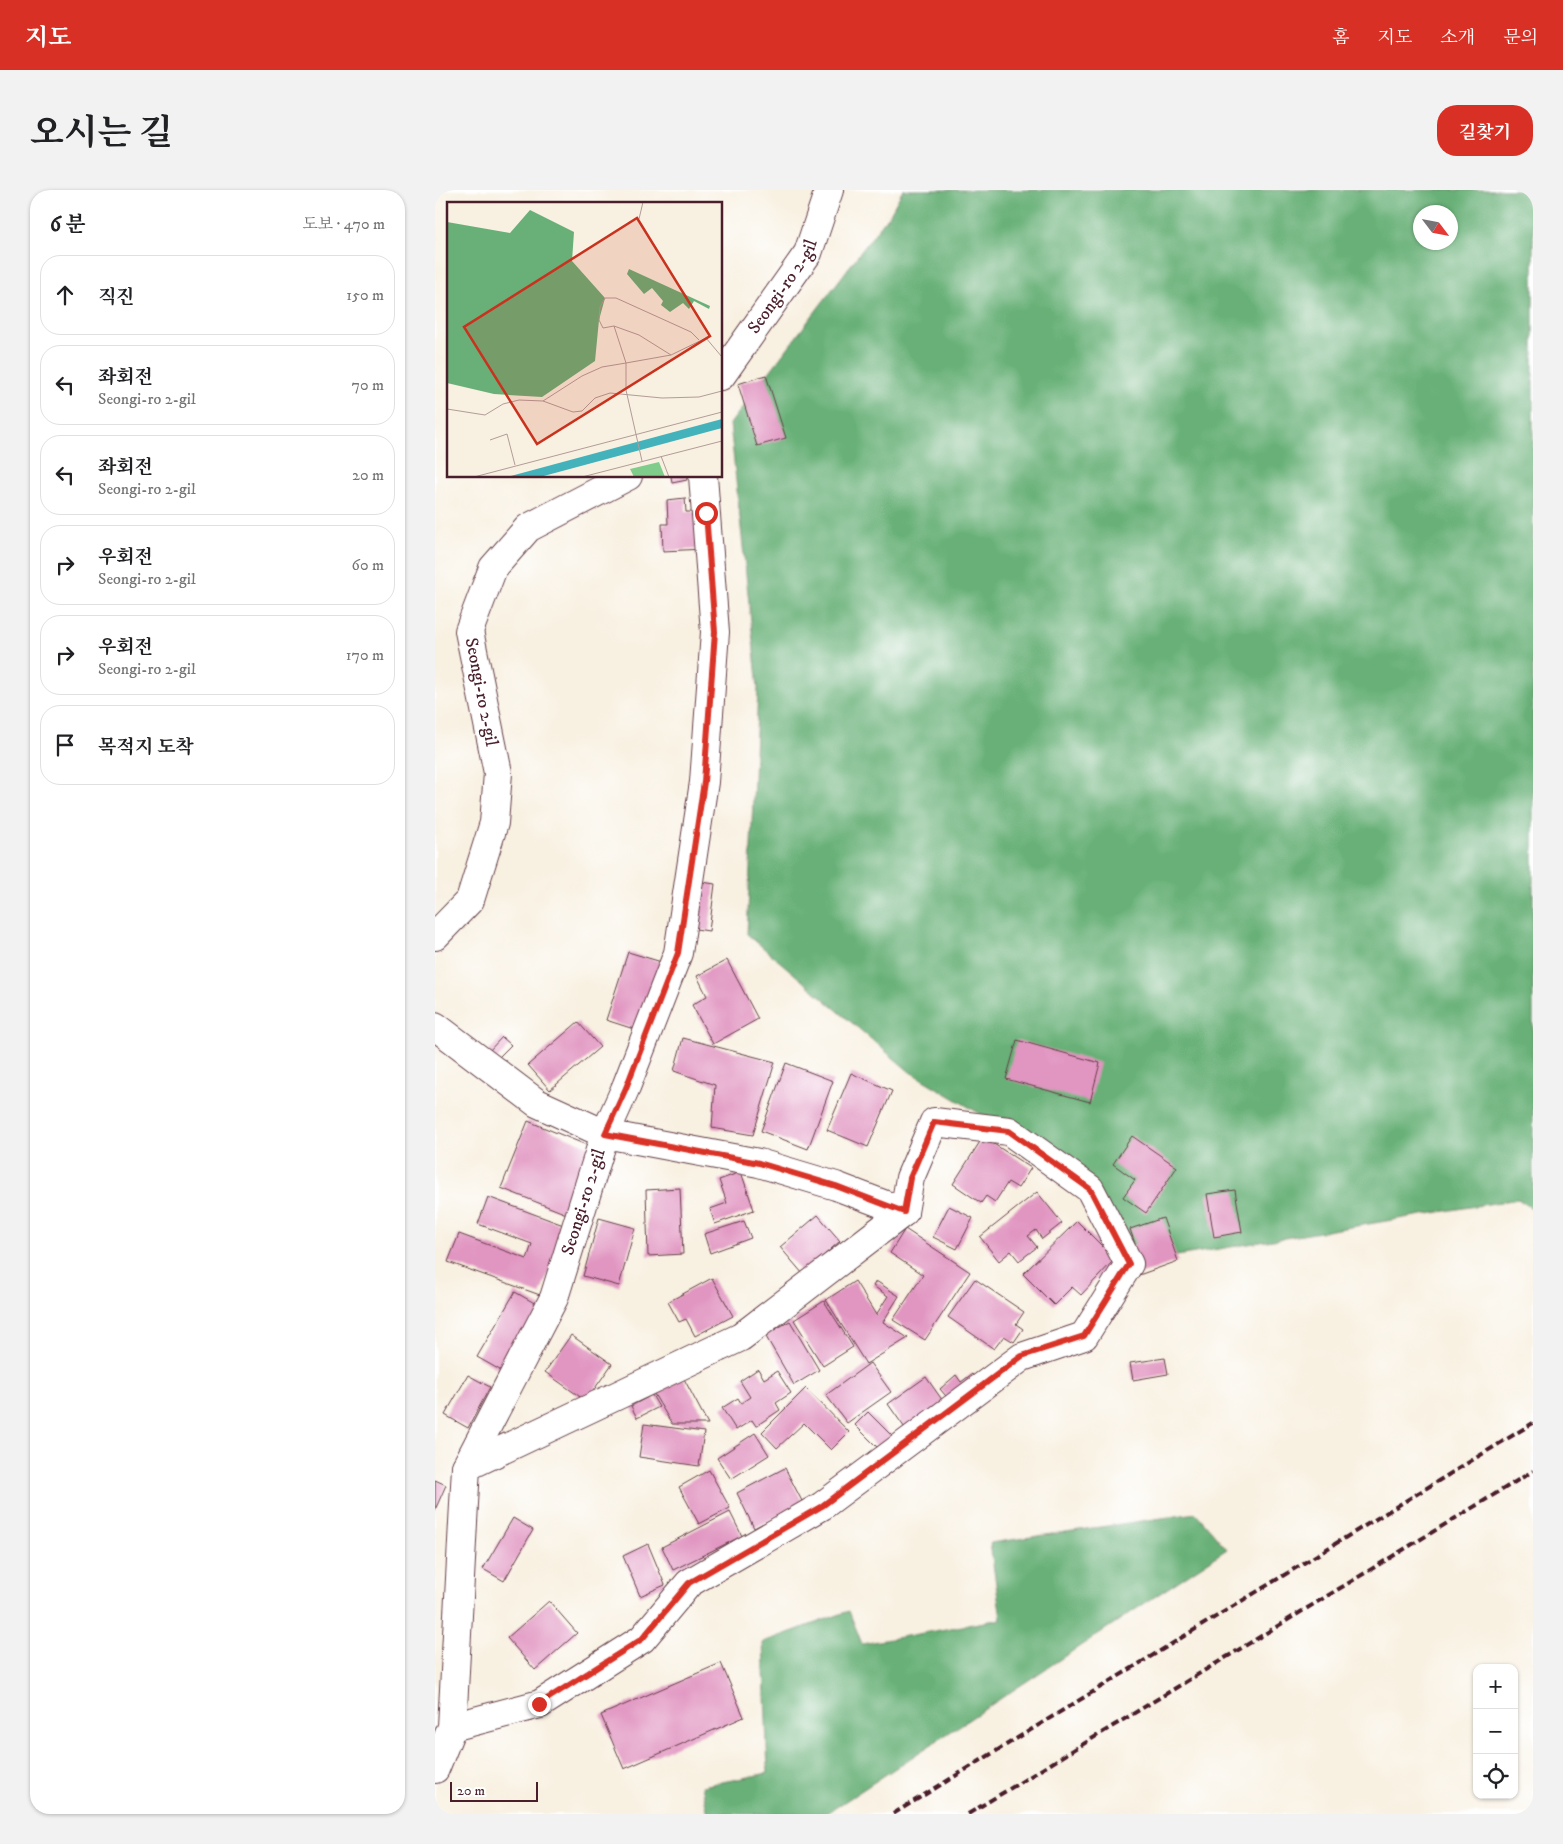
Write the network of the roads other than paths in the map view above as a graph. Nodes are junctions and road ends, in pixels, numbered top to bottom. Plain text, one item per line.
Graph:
1 (829, 190) edge
2 (723, 373) edge
3 (624, 478) edge
4 (703, 478) edge
5 (435, 936) edge
6 (435, 1026) edge
7 (605, 1134) junction
8 (904, 1212) junction
9 (466, 1467) junction
10 (452, 1727) junction
11 (435, 1768) edge

1 - 2 street, Seongi-ro 2-gil
3 - 5 street, Seongi-ro 2-gil
4 - 7 street
6 - 7 street
7 - 8 street, Seongi-ro 2-gil
7 - 9 street, Seongi-ro 2-gil
8 - 9 street
8 - 10 street
9 - 10 street, Seongi-ro 2-gil
10 - 11 street, Seongi-ro 2-gil

